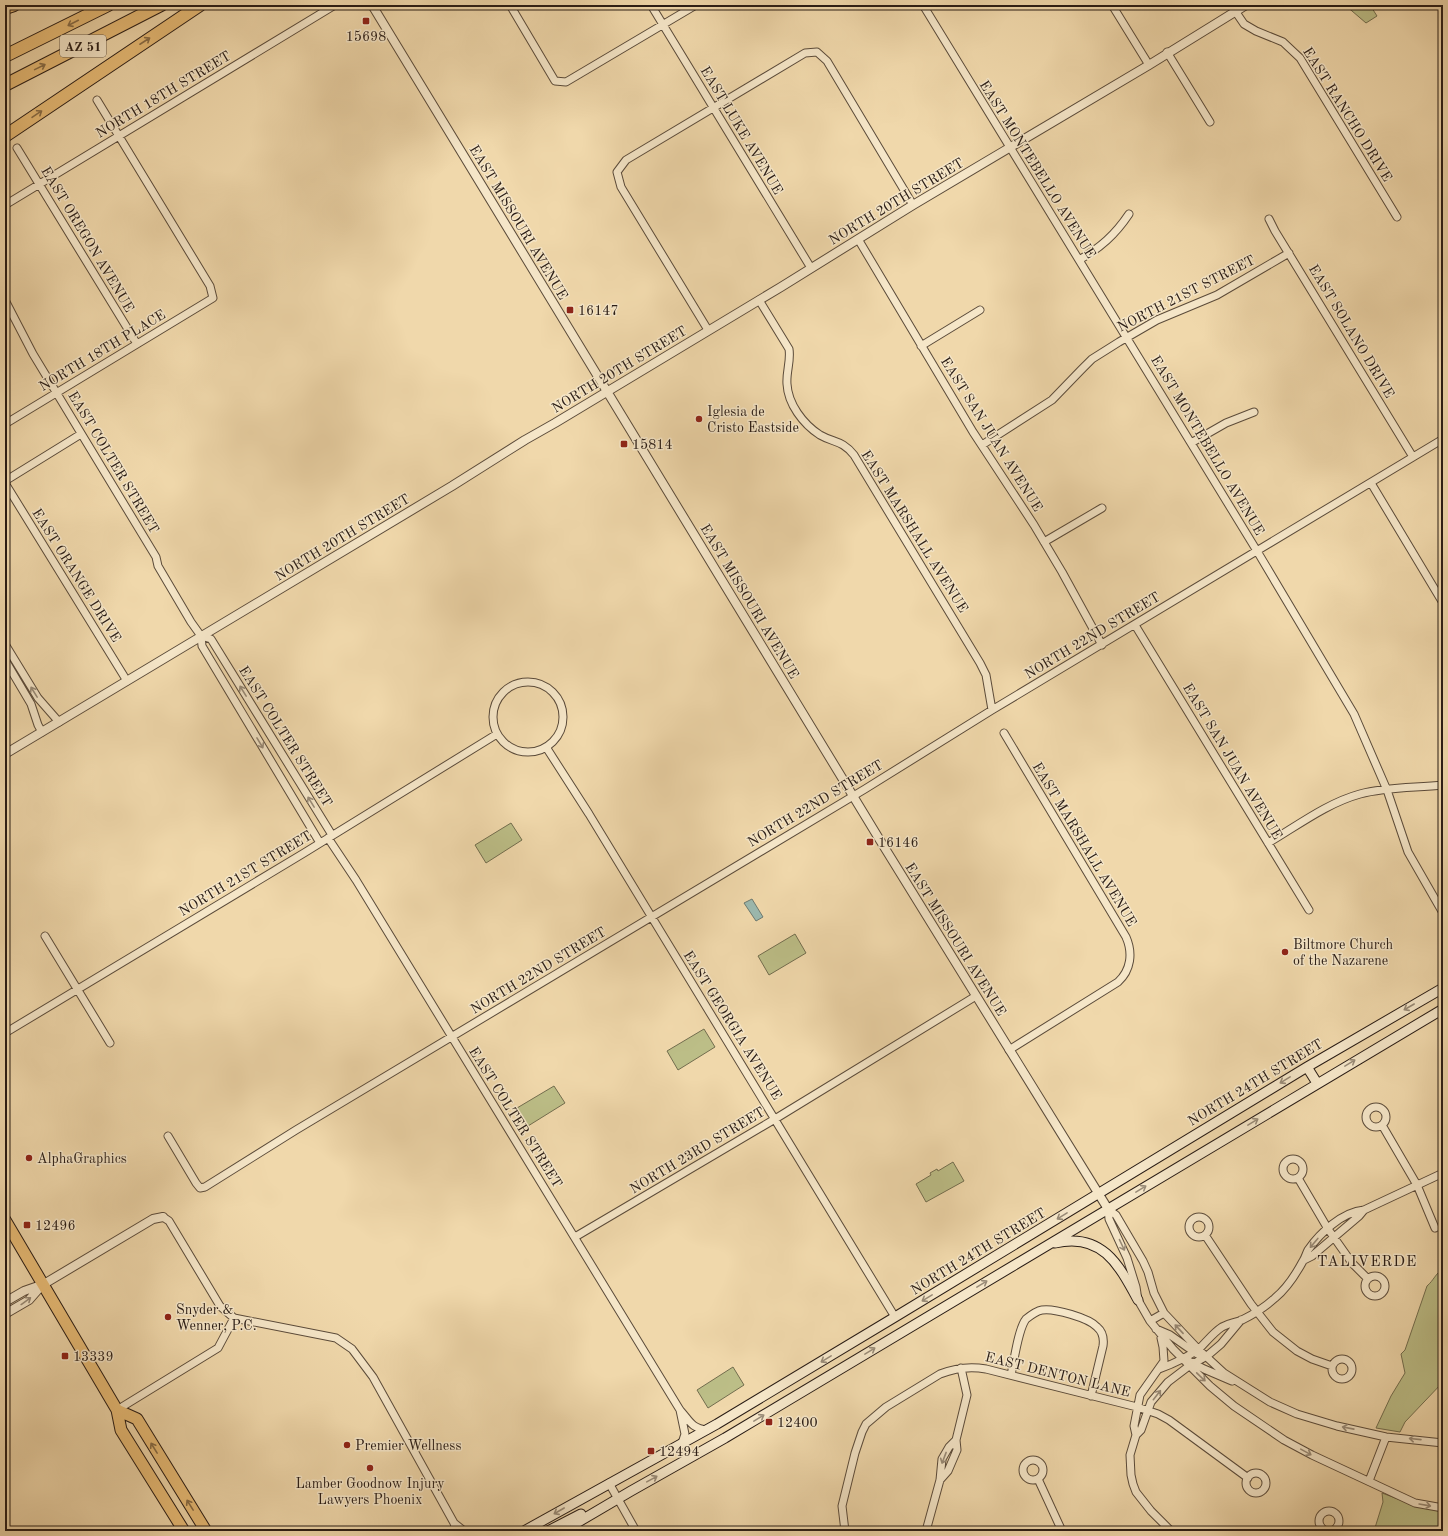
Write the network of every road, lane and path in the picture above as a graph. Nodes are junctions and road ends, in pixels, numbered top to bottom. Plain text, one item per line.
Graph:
1 (14, 5) edge
2 (108, 5) edge
3 (161, 5) edge
4 (200, 5) edge
5 (335, 5) edge
6 (372, 5) edge
7 (510, 5) edge
8 (651, 5) edge
9 (696, 5) edge
10 (1112, 5) edge
11 (1246, 5) edge
12 (926, 6) edge
13 (5, 8) edge
14 (1233, 8) edge
15 (664, 25) junction
16 (1168, 52) junction
17 (5, 56) edge
18 (1149, 65) junction
19 (5, 85) edge
20 (97, 100) dead end
21 (714, 108) junction
22 (1210, 122) dead end
23 (5, 136) edge
24 (119, 136) junction
25 (1010, 147) junction
26 (17, 148) dead end
27 (39, 184) junction
28 (5, 205) edge
29 (913, 205) junction
30 (1129, 214) dead end
31 (1397, 217) dead end
32 (1270, 219) dead end
33 (858, 239) junction
34 (1288, 253) junction
35 (1079, 260) junction
36 (811, 268) junction
37 (5, 300) edge
38 (759, 300) junction
39 (980, 310) dead end
40 (708, 330) junction
41 (1126, 338) junction
42 (136, 344) junction
43 (922, 346) junction
44 (607, 392) junction
45 (57, 393) junction
46 (1254, 412) dead end
47 (5, 424) edge
48 (81, 434) junction
49 (1443, 439) edge
50 (1191, 443) junction
51 (982, 445) junction
52 (1413, 457) junction
53 (5, 482) edge
54 (1371, 483) junction
55 (1102, 508) dead end
56 (1044, 542) junction
57 (1257, 551) junction
58 (1443, 603) edge
59 (1135, 625) junction
60 (201, 636) junction
61 (5, 644) edge
62 (1102, 644) junction
63 (5, 660) edge
64 (126, 681) junction
65 (992, 710) junction
66 (59, 722) junction
67 (42, 732) junction
68 (1004, 733) dead end
69 (497, 734) junction
70 (546, 747) junction
71 (5, 754) edge
72 (1443, 785) edge
73 (1387, 790) junction
74 (853, 796) junction
75 (330, 837) junction
76 (320, 843) junction
77 (1268, 843) junction
78 (1309, 910) dead end
79 (1443, 913) edge
80 (651, 917) junction
81 (45, 936) dead end
82 (1443, 988) edge
83 (77, 989) junction
84 (976, 996) junction
85 (1443, 1009) edge
86 (5, 1032) edge
87 (452, 1037) junction
88 (110, 1043) dead end
89 (1009, 1050) junction
90 (1307, 1067) junction
91 (1317, 1083) junction
92 (775, 1119) junction
93 (1382, 1125) dead end
94 (168, 1136) dead end
95 (1443, 1173) edge
96 (1298, 1178) dead end
97 (1416, 1185) junction
98 (1099, 1193) junction
99 (1108, 1209) junction
100 (1364, 1210) junction
101 (163, 1217) joint
102 (5, 1220) edge
103 (1435, 1228) dead end
104 (1328, 1229) junction
105 (1205, 1235) dead end
106 (575, 1237) junction
107 (1333, 1237) junction
108 (1050, 1244) junction
109 (1304, 1260) junction
110 (1368, 1279) dead end
111 (44, 1284) junction
112 (1138, 1300) junction
113 (5, 1302) edge
114 (1257, 1312) junction
115 (1164, 1313) junction
116 (5, 1314) edge
117 (895, 1317) junction
118 (234, 1318) junction
119 (1241, 1320) junction
120 (1150, 1321) junction
121 (1155, 1328) junction
122 (1161, 1336) junction
123 (1196, 1350) junction
124 (1207, 1356) junction
125 (1182, 1359) junction
126 (1192, 1365) junction
127 (1332, 1366) dead end
128 (961, 1368) junction
129 (1159, 1369) junction
130 (1011, 1375) junction
131 (1245, 1386) junction
132 (1091, 1396) junction
133 (1137, 1407) junction
134 (117, 1410) junction
135 (680, 1410) junction
136 (1148, 1410) junction
137 (706, 1430) junction
138 (1136, 1434) junction
139 (1386, 1437) junction
140 (682, 1443) junction
141 (1443, 1443) edge
142 (1248, 1478) dead end
143 (1038, 1479) dead end
144 (1369, 1481) junction
145 (610, 1483) junction
146 (618, 1498) junction
147 (1443, 1508) edge
148 (454, 1523) junction
149 (184, 1531) edge
150 (206, 1531) edge
151 (456, 1531) edge
152 (464, 1531) edge
153 (524, 1531) edge
154 (548, 1531) edge
155 (563, 1531) edge
156 (636, 1531) edge
157 (845, 1531) edge
158 (926, 1531) edge
159 (1062, 1531) edge
160 (1171, 1531) edge

1 - 13 highway
2 -> 17 highway, AZ 51
19 -> 3 highway, AZ 51
23 -> 4 highway
5 - 24 street, NORTH 18TH STREET
6 - 44 street, EAST MISSOURI AVENUE
7 - 15 street
8 - 15 street, EAST LUKE AVENUE
9 - 15 street
10 - 18 street
11 - 14 street, NORTH 20TH STREET
12 - 25 street, EAST MONTEBELLO AVENUE
14 - 16 street, NORTH 20TH STREET
14 - 31 street, EAST RANCHO DRIVE
15 - 21 street, EAST LUKE AVENUE
16 - 18 street, NORTH 20TH STREET
16 - 22 street
18 - 25 street, NORTH 20TH STREET
20 - 24 street
21 - 29 street
21 - 36 street, EAST LUKE AVENUE
21 - 40 street
24 - 27 street, NORTH 18TH STREET
24 - 42 street, NORTH 18TH PLACE
25 - 29 street, NORTH 20TH STREET
25 - 35 street, EAST MONTEBELLO AVENUE
26 - 27 street, EAST OREGON AVENUE
27 - 28 street, NORTH 18TH STREET
27 - 42 street, EAST OREGON AVENUE
29 - 33 street, NORTH 20TH STREET
30 - 35 street
32 - 34 street, EAST SOLANO DRIVE
33 - 36 street, NORTH 20TH STREET
33 - 43 street, EAST SAN JUAN AVENUE
34 - 41 street, NORTH 21ST STREET
34 - 52 street, EAST SOLANO DRIVE
35 - 41 street, EAST MONTEBELLO AVENUE
36 - 38 street, NORTH 20TH STREET
37 - 45 street, EAST COLTER STREET
38 - 40 street, NORTH 20TH STREET
38 - 65 street, EAST MARSHALL AVENUE
39 - 43 street
40 - 44 street, NORTH 20TH STREET
41 - 50 street, EAST MONTEBELLO AVENUE
41 - 51 street, NORTH 21ST STREET
42 - 45 street, NORTH 18TH PLACE
43 - 51 street, EAST SAN JUAN AVENUE
44 - 60 street, NORTH 20TH STREET
44 - 74 street, EAST MISSOURI AVENUE
45 - 47 street, NORTH 18TH PLACE
45 - 48 street, EAST COLTER STREET
46 - 50 street
48 - 53 street
48 - 60 street, EAST COLTER STREET
49 - 52 street, NORTH 22ND STREET
50 - 57 street, EAST MONTEBELLO AVENUE
51 - 56 street, EAST SAN JUAN AVENUE
52 - 54 street, NORTH 22ND STREET
53 - 64 street, EAST ORANGE DRIVE
54 - 57 street, NORTH 22ND STREET
54 - 58 street
55 - 56 street
56 - 62 street, EAST SAN JUAN AVENUE
57 - 59 street, NORTH 22ND STREET
57 - 73 street, EAST MONTEBELLO AVENUE
59 - 62 street, NORTH 22ND STREET
59 - 77 street, EAST SAN JUAN AVENUE
60 - 64 street, NORTH 20TH STREET
75 -> 60 street, EAST COLTER STREET
60 -> 76 street, EAST COLTER STREET
66 -> 61 street
62 - 65 street, NORTH 22ND STREET
63 - 67 street
64 - 66 street, NORTH 20TH STREET
65 - 74 street, NORTH 22ND STREET
66 - 67 street, NORTH 20TH STREET
67 - 71 street, NORTH 20TH STREET
68 - 89 street, EAST MARSHALL AVENUE
69 - 70 street
69 - 70 street
69 - 75 street, NORTH 21ST STREET
70 - 80 street, EAST GEORGIA AVENUE
72 - 73 street
73 - 77 street
73 - 79 street, EAST MONTEBELLO AVENUE
74 - 80 street, NORTH 22ND STREET
74 - 84 street, EAST MISSOURI AVENUE
75 - 76 street, NORTH 21ST STREET
75 - 87 street, EAST COLTER STREET
76 - 83 street, NORTH 21ST STREET
77 - 78 street, EAST SAN JUAN AVENUE
80 - 87 street, NORTH 22ND STREET
80 - 92 street, EAST GEORGIA AVENUE
81 - 83 street
82 -> 90 main road, NORTH 24TH STREET
83 - 86 street, NORTH 21ST STREET
83 - 88 street
84 - 89 street, EAST MISSOURI AVENUE
84 - 92 street, NORTH 23RD STREET
91 -> 85 main road
87 - 94 street, NORTH 22ND STREET
87 - 106 street, EAST COLTER STREET
89 - 98 street, EAST MISSOURI AVENUE
90 - 91 main road
90 -> 98 main road, NORTH 24TH STREET
99 -> 91 main road
92 - 106 street, NORTH 23RD STREET
92 - 117 street, EAST GEORGIA AVENUE
93 - 97 street
95 - 97 street
96 - 104 street
97 - 100 street
97 - 103 street
98 - 99 street, EAST MISSOURI AVENUE
98 -> 117 main road, NORTH 24TH STREET
99 - 108 main road
99 -> 112 street
99 - 115 street
100 - 104 street
100 - 107 street
101 - 111 street
101 - 118 street
102 - 111 main road
104 - 107 street
104 -> 109 street
105 - 114 street
106 - 135 street, EAST COLTER STREET
107 - 109 street
107 - 110 street
108 - 112 main road
146 -> 108 main road
109 - 114 street
111 - 113 street
116 -> 111 street
111 - 134 main road
112 - 120 street
114 - 119 street
114 - 127 street
115 - 120 street
123 -> 115 street
117 -> 137 main road, NORTH 24TH STREET
118 - 134 street
118 - 148 street
119 - 123 street
119 - 124 street
120 - 121 street
121 - 122 street
121 - 123 street
122 - 125 street
122 - 129 street
123 - 124 street
123 - 125 street
124 - 126 street
124 - 131 street
125 - 126 street
125 - 129 street
126 - 131 street
136 -> 126 street
126 -> 144 street
128 - 130 street, EAST DENTON LANE
128 - 157 street, EAST DENTON LANE
128 - 158 street
129 - 133 street
130 - 132 street, EAST DENTON LANE
130 - 132 street
139 -> 131 street
132 - 133 street, EAST DENTON LANE
133 - 136 street, EAST DENTON LANE
133 - 138 street
134 - 149 main road
150 -> 134 main road
135 - 137 street, EAST COLTER STREET
135 - 140 street, EAST COLTER STREET
136 - 138 street
136 - 142 street
137 - 140 main road, NORTH 24TH STREET
138 - 160 street
141 -> 139 street
139 - 144 street
140 - 145 main road, NORTH 24TH STREET
143 - 159 street
144 -> 147 street
145 - 146 street
145 -> 153 main road, NORTH 24TH STREET
146 - 154 main road
146 - 155 main road
146 - 156 street
148 - 151 street
148 - 152 street

